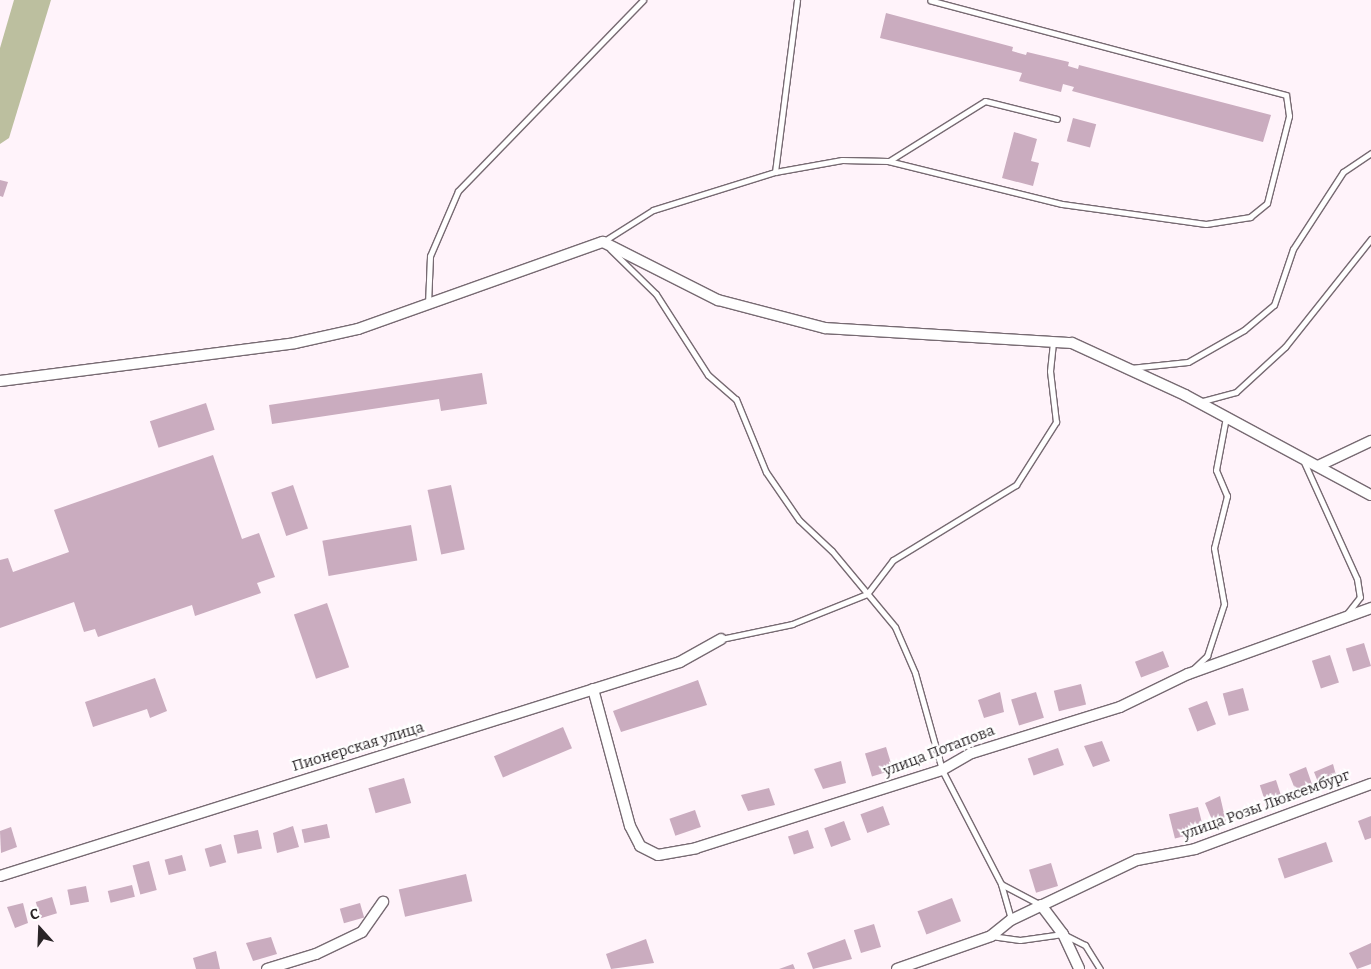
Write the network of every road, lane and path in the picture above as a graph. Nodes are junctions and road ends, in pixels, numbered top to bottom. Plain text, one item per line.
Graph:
1 (643, 0) edge
2 (797, 0) edge
3 (930, 0) edge
4 (1057, 118) dead end
5 (1371, 153) edge
6 (888, 162) junction
7 (775, 172) junction
8 (1371, 239) edge
9 (603, 242) junction
10 (428, 307) junction
11 (1053, 341) junction
12 (1127, 368) junction
13 (0, 381) edge
14 (1199, 402) junction
15 (1226, 417) junction
16 (1371, 441) edge
17 (1302, 457) junction
18 (1318, 466) junction
19 (1371, 495) edge
20 (867, 594) junction
21 (1371, 608) edge
22 (1344, 617) junction
23 (722, 639) joint
24 (1188, 674) junction
25 (594, 689) junction
26 (942, 770) junction
27 (1371, 784) edge
28 (0, 876) edge
29 (1001, 884) junction
30 (383, 902) dead end
31 (1041, 905) junction
32 (1011, 920) junction
33 (1063, 934) junction
34 (990, 936) junction
35 (267, 969) edge
36 (897, 969) edge
37 (1079, 969) edge
38 (1100, 969) edge

1 - 10 lane
2 - 7 lane
3 - 6 lane
4 - 6 lane
5 - 12 lane
6 - 7 lane
7 - 9 lane
8 - 14 lane
9 - 10 street
9 - 11 street
9 - 20 lane
10 - 13 street
11 - 12 street
11 - 20 lane
12 - 14 street
14 - 15 street
15 - 17 street
15 - 24 lane
16 - 18 street
17 - 18 street
17 - 22 lane
18 - 19 street
20 - 23 lane
20 - 26 lane
21 - 22 street, улица Потапова
22 - 24 street, улица Потапова
23 - 25 street, Пионерская улица
24 - 26 street, улица Потапова
25 - 26 street, улица Потапова
25 - 28 street, Пионерская улица
26 - 29 lane
27 - 31 street, улица Розы Люксембург
29 - 31 lane
29 - 32 lane
30 - 35 street
31 - 32 street, улица Розы Люксембург
31 - 33 street
32 - 34 street, улица Розы Люксембург
33 - 34 lane
33 - 37 street
33 - 38 lane
34 - 36 street, улица Розы Люксембург

